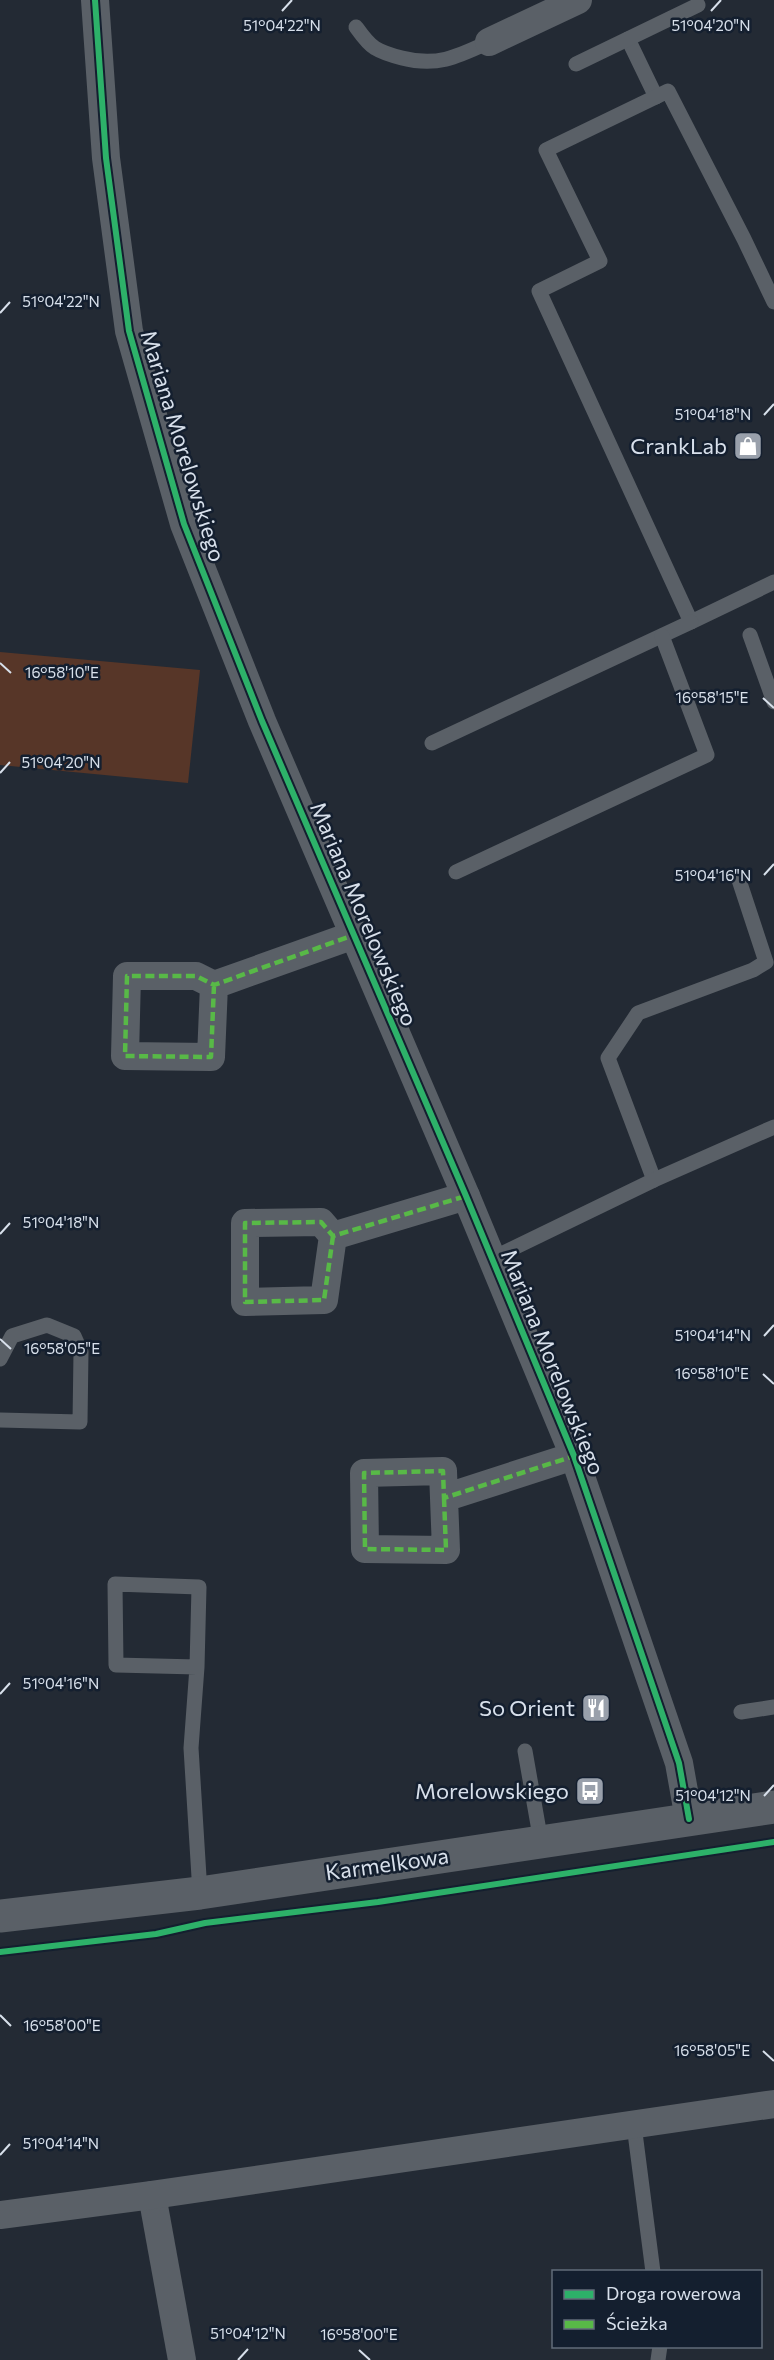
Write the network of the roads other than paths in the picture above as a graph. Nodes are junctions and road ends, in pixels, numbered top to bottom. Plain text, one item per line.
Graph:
1 (95, 0) edge
2 (578, 0) edge
3 (698, 5) dead end
4 (356, 27) dead end
5 (628, 39) junction
6 (489, 42) joint
7 (576, 64) dead end
8 (656, 97) junction
9 (774, 302) edge
10 (774, 582) edge
11 (691, 622) junction
12 (750, 635) dead end
13 (662, 636) junction
14 (774, 702) edge
15 (432, 743) dead end
16 (456, 872) dead end
17 (738, 877) dead end
18 (354, 935) junction
19 (214, 986) dead end
20 (774, 1127) edge
21 (654, 1180) junction
22 (466, 1196) junction
23 (333, 1236) dead end
24 (491, 1259) junction
25 (0, 1359) edge
26 (0, 1420) edge
27 (574, 1456) junction
28 (444, 1498) dead end
29 (197, 1667) junction
30 (774, 1707) edge
31 (741, 1712) dead end
32 (525, 1751) dead end
33 (774, 1807) edge
34 (689, 1820) junction
35 (541, 1842) junction
36 (200, 1893) junction
37 (0, 1916) edge
38 (774, 2104) edge
39 (634, 2125) junction
40 (152, 2195) junction
41 (0, 2215) edge
42 (653, 2270) edge
43 (182, 2360) edge

1 - 18 street, Mariana Morelowskiego
2 - 6 street
3 - 5 lane
4 - 6 lane
5 - 7 lane
5 - 8 lane
8 - 9 lane
8 - 11 lane
10 - 11 lane
11 - 13 lane
12 - 14 lane
13 - 15 lane
13 - 16 lane
17 - 21 lane
18 - 19 street, Mariana Morelowskiego
18 - 22 street, Mariana Morelowskiego
20 - 21 lane
21 - 24 lane
22 - 23 street
22 - 24 street, Mariana Morelowskiego
24 - 27 street, Mariana Morelowskiego
25 - 26 lane
27 - 28 street, Mariana Morelowskiego
27 - 34 street, Mariana Morelowskiego
29 - 29 lane
29 - 36 lane
30 - 31 lane
32 - 35 lane
33 - 34 street, Karmelkowa
34 - 35 street, Karmelkowa
35 - 36 street, Karmelkowa
36 - 37 street, Karmelkowa
38 - 39 street
39 - 40 street
39 - 42 lane
40 - 41 street
40 - 43 street

